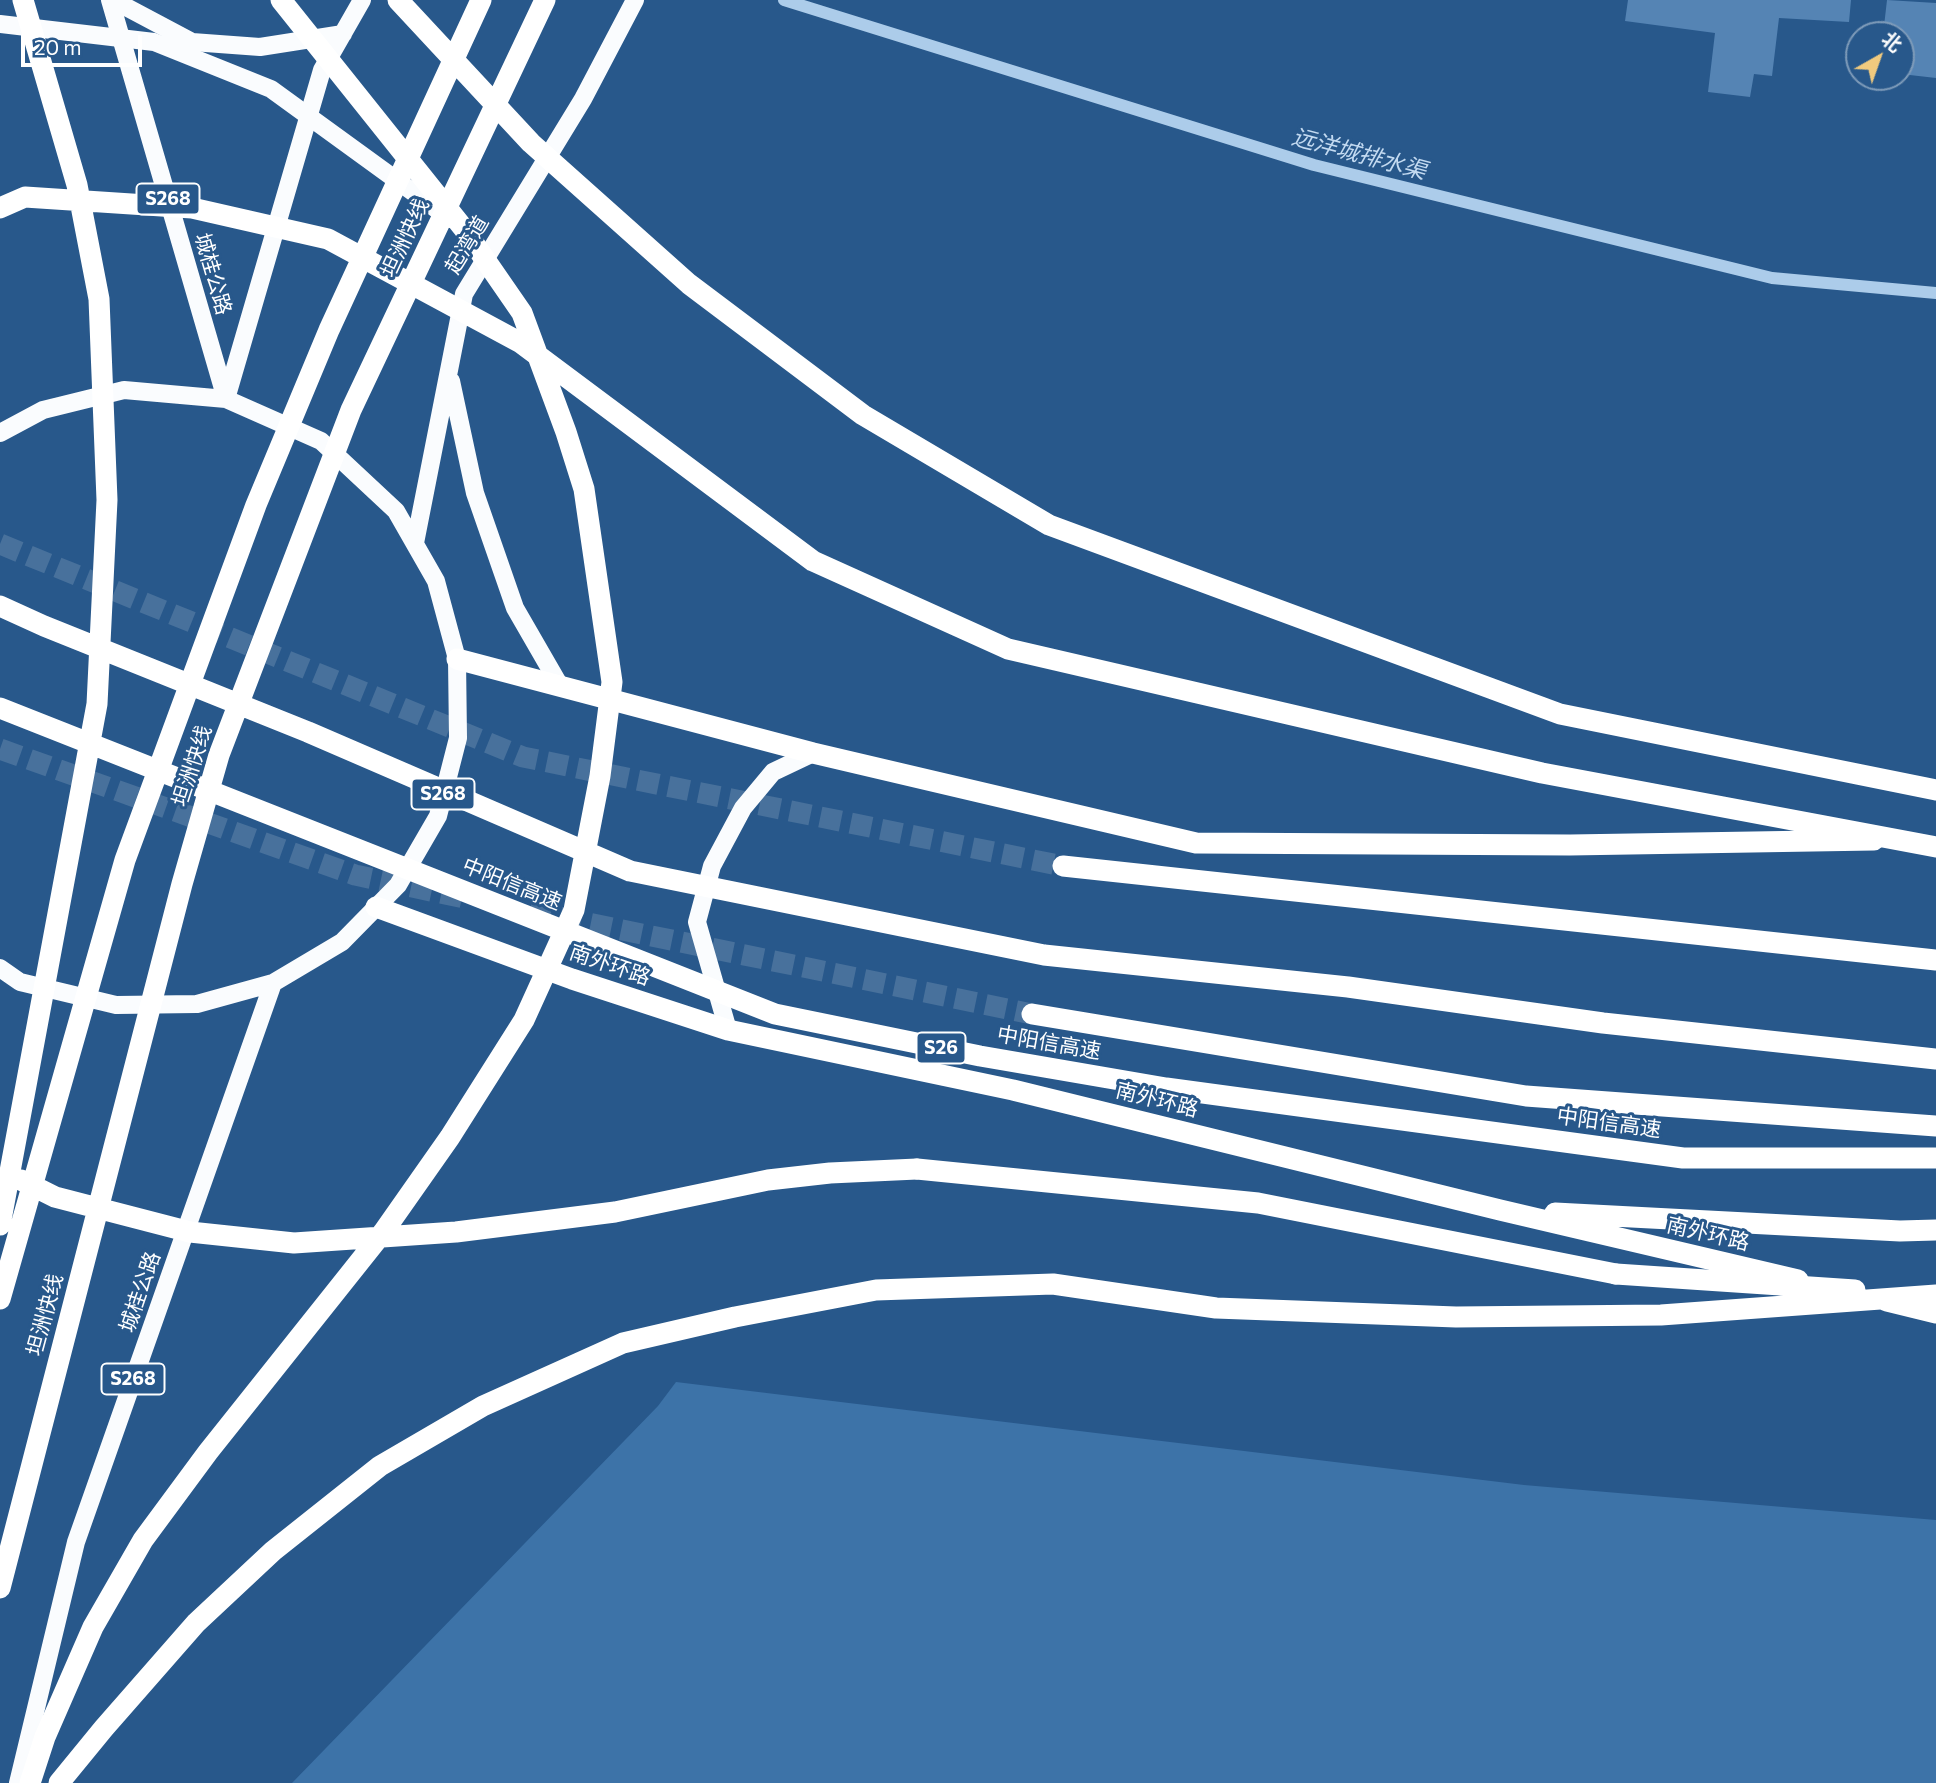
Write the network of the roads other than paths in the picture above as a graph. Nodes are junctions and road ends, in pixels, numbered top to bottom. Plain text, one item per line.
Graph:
1 (23, 0) edge
2 (111, 0) edge
3 (281, 0) edge
4 (362, 0) edge
5 (398, 0) edge
6 (481, 0) edge
7 (545, 0) edge
8 (635, 0) edge
9 (0, 24) edge
10 (343, 34) junction
11 (0, 208) edge
12 (464, 229) junction
13 (449, 372) junction
14 (226, 399) junction
15 (0, 433) edge
16 (415, 543) junction
17 (0, 606) edge
18 (457, 659) junction
19 (560, 686) junction
20 (0, 708) edge
21 (813, 752) junction
22 (1936, 790) edge
23 (1936, 839) edge
24 (1936, 846) edge
25 (1063, 866) tunnel mouth
26 (376, 907) junction
27 (1936, 960) edge
28 (0, 968) edge
29 (273, 983) junction
30 (1032, 1014) tunnel mouth
31 (727, 1030) junction
32 (1936, 1059) edge
33 (1936, 1126) edge
34 (1936, 1158) edge
35 (0, 1170) edge
36 (1500, 1210) junction
37 (0, 1225) edge
38 (1936, 1230) edge
39 (0, 1299) edge
40 (1935, 1301) edge
41 (0, 1588) edge
42 (18, 1783) edge
43 (30, 1783) edge
44 (59, 1783) edge

1 - 37 highway, bridge
2 - 10 main road
2 - 14 main road, 城桂公路 / S268
3 - 12 highway, bridge
4 - 10 main road
5 - 22 highway, bridge
6 - 39 highway, 坦洲快线, bridge
7 - 41 highway, 坦洲快线, bridge
8 - 13 main road, 起湾道
9 - 12 main road, bridge
10 - 14 main road
11 - 24 highway, bridge
12 - 43 highway, bridge
13 - 16 main road, 起湾道
13 - 19 main road
14 - 15 main road, S268
14 - 16 main road, S268
16 - 18 main road, S268
17 - 32 highway, bridge
18 - 19 highway
18 - 26 main road, S268
19 - 21 highway
20 - 34 highway, 中阳信高速 / S26, bridge
21 - 23 highway
21 - 31 main road
25 - 27 highway
26 - 29 main road, S268
26 - 31 highway, 南外环路
28 - 29 main road, S268
29 - 42 main road, 城桂公路 / S268
30 - 33 highway
31 - 36 highway, 南外环路
35 - 40 highway, bridge
36 - 38 highway
36 - 40 highway, 南外环路
40 - 44 highway, bridge

